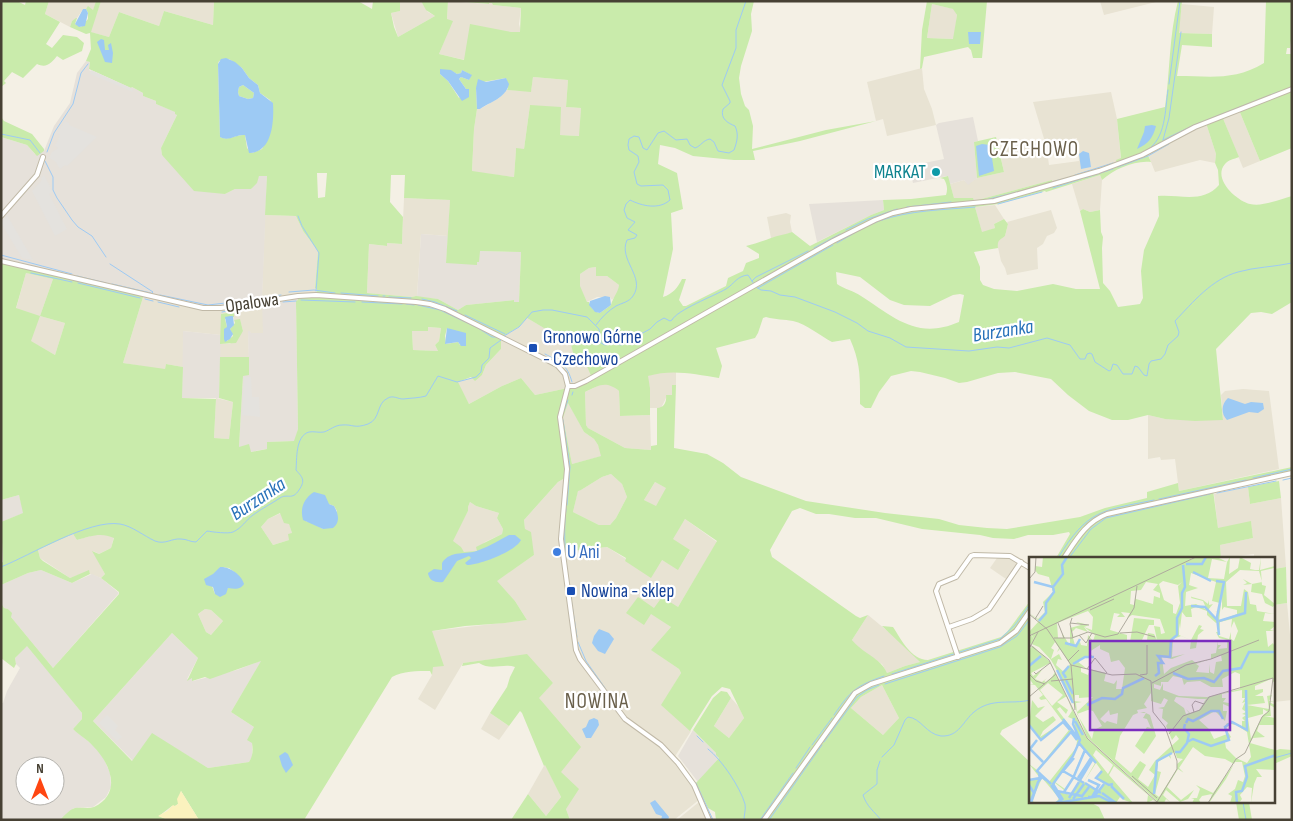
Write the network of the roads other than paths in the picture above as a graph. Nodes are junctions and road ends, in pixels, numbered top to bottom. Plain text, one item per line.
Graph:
1 (1292, 89) edge
2 (43, 156) dead end
3 (1, 216) edge
4 (1, 261) edge
5 (568, 386) junction
6 (1292, 473) edge
7 (1065, 557) edge
8 (1021, 562) junction
9 (1029, 567) edge
10 (1029, 611) edge
11 (949, 627) junction
12 (958, 657) junction
13 (709, 820) edge
14 (764, 820) edge

1 - 5 street
2 - 3 street
4 - 5 street, Opalowa
5 - 13 street
6 - 7 street
8 - 9 street
8 - 11 street
8 - 11 street
10 - 12 street
11 - 12 street
12 - 14 street

